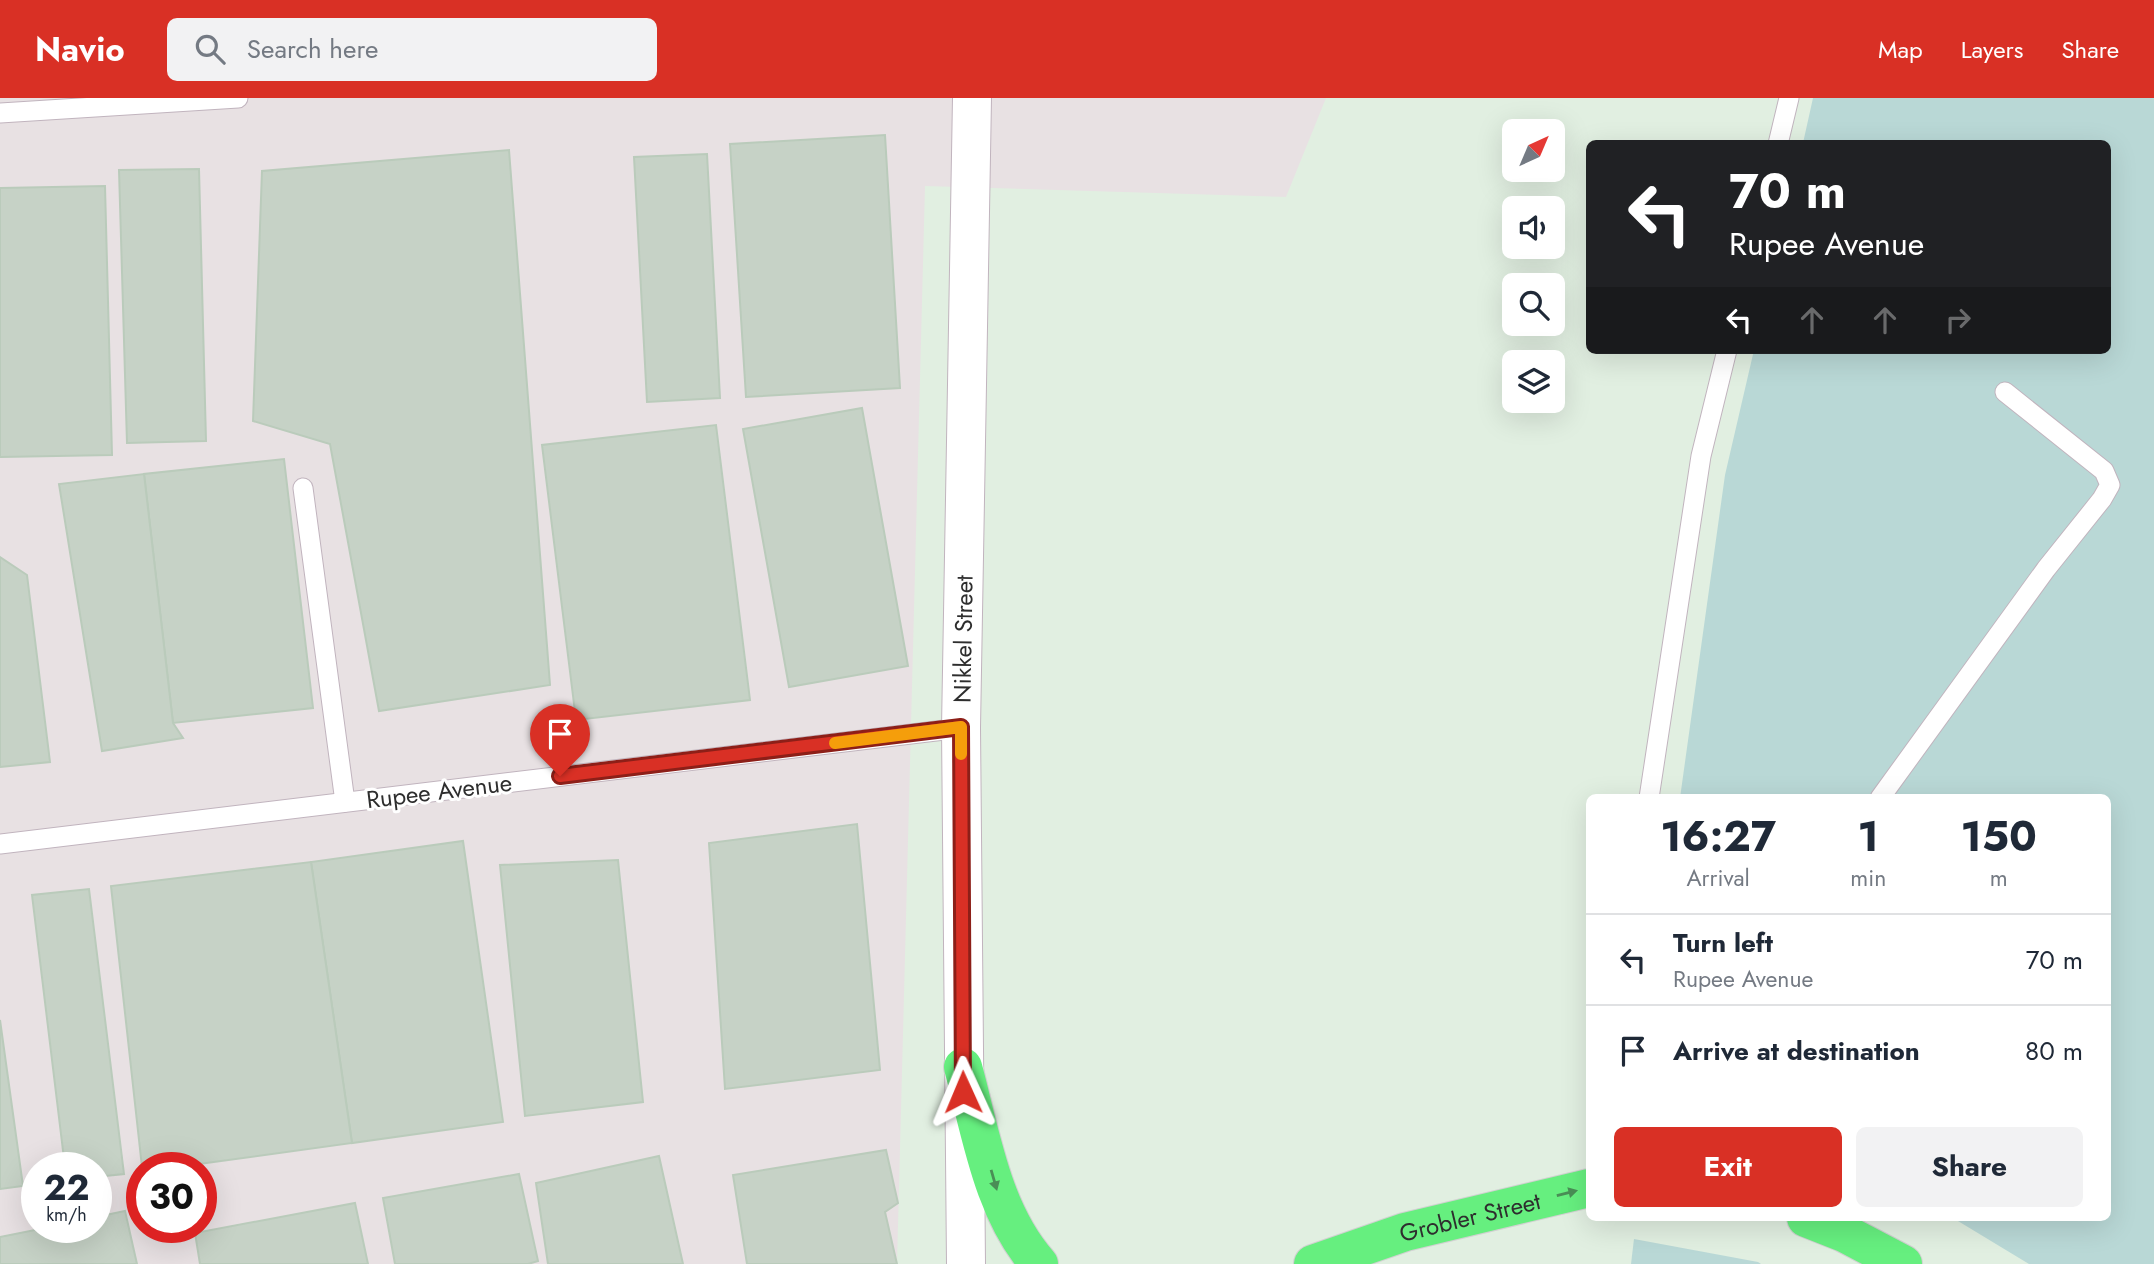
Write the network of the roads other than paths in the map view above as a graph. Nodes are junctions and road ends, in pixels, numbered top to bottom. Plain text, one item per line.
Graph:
1 (238, 98) edge
2 (972, 98) edge
3 (1789, 98) edge
4 (0, 113) edge
5 (1779, 140) edge
6 (1726, 354) edge
7 (2005, 392) dead end
8 (303, 488) dead end
9 (961, 727) junction
10 (1650, 794) edge
11 (1883, 794) edge
12 (345, 803) junction
13 (0, 844) edge
14 (962, 1067) junction
15 (1586, 1189) edge
16 (1817, 1221) edge
17 (1835, 1226) edge
18 (966, 1264) edge
19 (1039, 1264) edge
20 (1313, 1264) edge
21 (1903, 1264) edge

1 - 4 lane
2 - 9 street, Nikkel Street
3 - 5 lane
6 - 10 lane
7 - 11 lane
8 - 12 lane
9 - 12 lane, Rupee Avenue
9 - 14 street, Nikkel Street
12 - 13 lane, Rupee Avenue
14 - 18 street, Nikkel Street
14 -> 19 main road
20 -> 15 main road, Grobler Street
16 - 17 main road
17 - 21 main road

